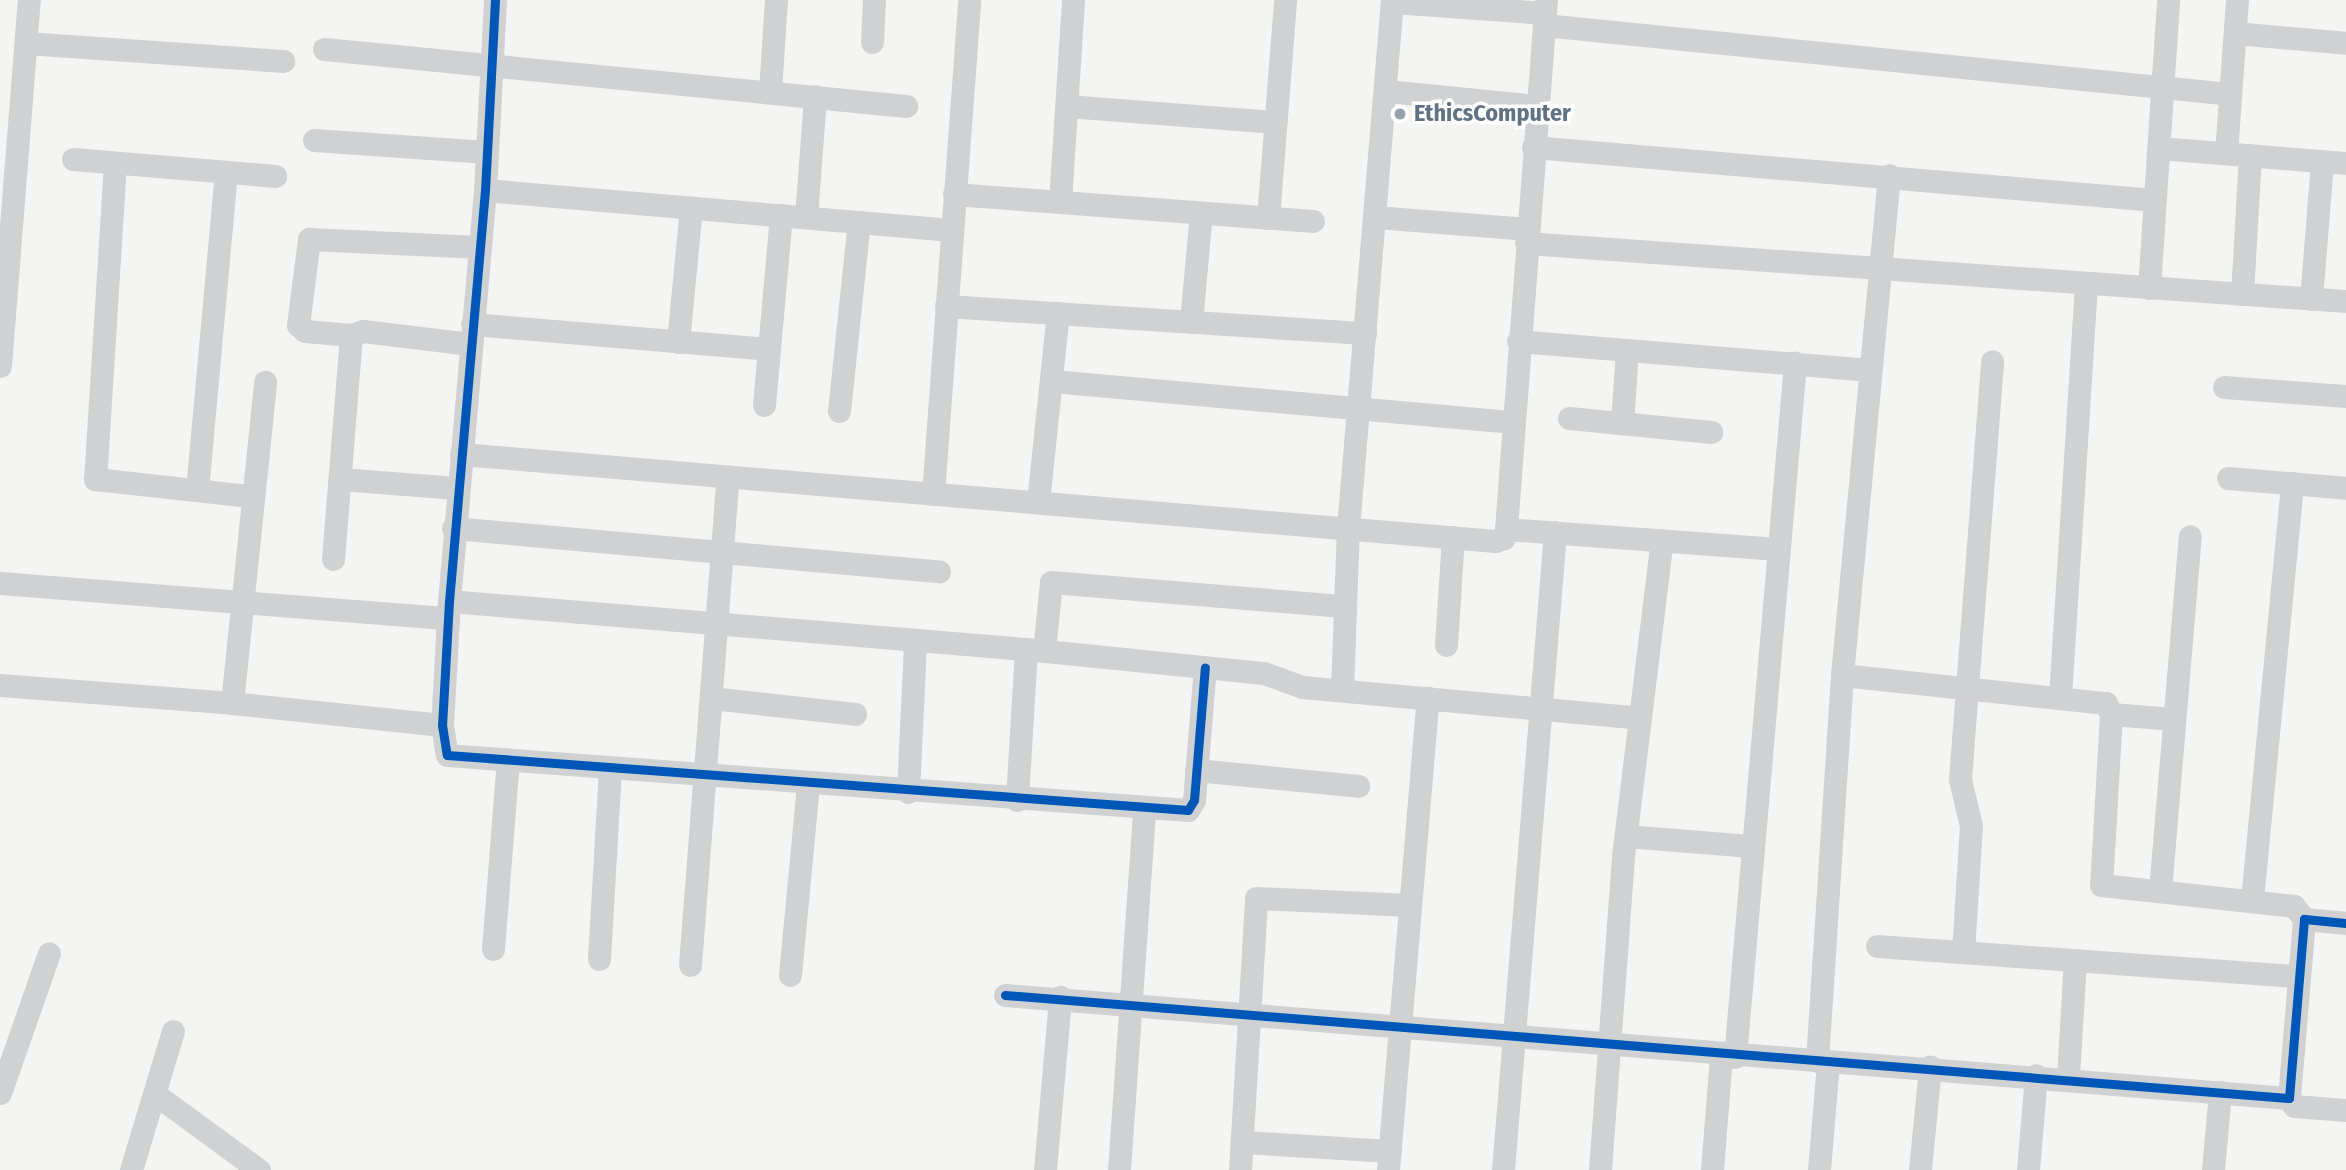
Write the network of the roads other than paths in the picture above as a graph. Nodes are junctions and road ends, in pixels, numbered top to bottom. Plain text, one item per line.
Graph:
1 (29, 0) edge
2 (495, 0) edge
3 (776, 0) edge
4 (874, 0) edge
5 (969, 0) edge
6 (1073, 0) edge
7 (1284, 0) edge
8 (2168, 0) edge
9 (2237, 0) edge
10 (1392, 1) edge
11 (1545, 13) edge
12 (2235, 33) junction
13 (872, 42) dead end
14 (26, 43) junction
15 (2346, 43) edge
16 (324, 49) dead end
17 (283, 61) dead end
18 (491, 68) junction
19 (2164, 86) junction
20 (10, 89) edge
21 (1386, 91) junction
22 (770, 92) junction
23 (2230, 94) junction
24 (815, 96) junction
25 (905, 106) dead end
26 (1537, 106) junction
27 (1066, 107) junction
28 (1275, 122) junction
29 (314, 140) dead end
30 (1533, 147) junction
31 (2159, 148) junction
32 (487, 152) junction
33 (2226, 153) junction
34 (2250, 155) junction
35 (73, 159) dead end
36 (2322, 161) junction
37 (115, 163) junction
38 (2346, 163) edge
39 (226, 172) junction
40 (1889, 175) junction
41 (275, 176) dead end
42 (485, 190) junction
43 (954, 194) junction
44 (2155, 200) junction
45 (1060, 202) junction
46 (7, 208) edge
47 (691, 208) junction
48 (1201, 213) junction
49 (781, 215) junction
50 (806, 217) junction
51 (1376, 217) junction
52 (1269, 218) junction
53 (1313, 221) dead end
54 (859, 222) junction
55 (951, 230) junction
56 (1526, 236) junction
57 (480, 247) junction
58 (1880, 270) junction
59 (2086, 284) junction
60 (2149, 288) junction
61 (2242, 294) junction
62 (2311, 299) junction
63 (2346, 301) edge
64 (946, 306) junction
65 (1058, 313) junction
66 (1191, 322) junction
67 (1366, 333) junction
68 (471, 334) junction
69 (351, 335) junction
70 (678, 341) junction
71 (1518, 341) junction
72 (769, 349) junction
73 (1627, 350) junction
74 (1992, 361) dead end
75 (1795, 363) junction
76 (0, 366) edge
77 (1870, 370) junction
78 (1052, 381) junction
79 (265, 382) dead end
80 (2224, 387) dead end
81 (2346, 396) edge
82 (764, 405) dead end
83 (1359, 407) junction
84 (839, 411) dead end
85 (1569, 418) dead end
86 (1513, 422) junction
87 (1622, 423) junction
88 (1711, 432) dead end
89 (461, 454) junction
90 (728, 477) junction
91 (2228, 478) dead end
92 (340, 479) junction
93 (2292, 483) junction
94 (457, 488) junction
95 (2346, 488) edge
96 (197, 490) junction
97 (933, 494) junction
98 (250, 496) junction
99 (1038, 502) junction
100 (453, 528) junction
101 (1348, 528) junction
102 (1506, 529) junction
103 (1555, 532) junction
104 (2190, 536) dead end
105 (1453, 537) junction
106 (1661, 540) junction
107 (1778, 549) junction
108 (723, 554) junction
109 (333, 559) dead end
110 (939, 571) dead end
111 (0, 583) edge
112 (241, 602) junction
113 (1345, 606) junction
114 (448, 610) junction
115 (717, 626) junction
116 (915, 642) junction
117 (1446, 645) dead end
118 (1035, 650) junction
119 (1205, 667) junction
120 (1842, 675) junction
121 (0, 685) edge
122 (1967, 688) junction
123 (1342, 690) junction
124 (2060, 697) junction
125 (711, 698) junction
126 (1428, 698) junction
127 (232, 703) junction
128 (1538, 707) junction
129 (2111, 713) junction
130 (855, 714) dead end
131 (1640, 718) junction
132 (2175, 719) junction
133 (442, 725) junction
134 (508, 760) junction
135 (610, 768) junction
136 (1196, 770) junction
137 (704, 775) junction
138 (808, 784) junction
139 (1358, 786) dead end
140 (908, 792) junction
141 (1017, 800) junction
142 (1144, 809) junction
143 (1626, 836) junction
144 (1751, 846) junction
145 (2160, 891) junction
146 (2252, 900) junction
147 (1410, 905) junction
148 (2304, 919) junction
149 (2346, 923) edge
150 (1877, 946) dead end
151 (493, 949) dead end
152 (1963, 952) junction
153 (49, 953) dead end
154 (599, 959) dead end
155 (2075, 960) junction
156 (690, 965) dead end
157 (790, 975) dead end
158 (2298, 976) junction
159 (1005, 995) dead end
160 (1060, 997) junction
161 (1132, 1005) junction
162 (1250, 1017) junction
163 (1399, 1026) junction
164 (173, 1031) dead end
165 (1515, 1037) junction
166 (1612, 1044) junction
167 (1728, 1057) junction
168 (1822, 1061) junction
169 (4, 1065) edge
170 (1930, 1066) junction
171 (2036, 1075) junction
172 (2068, 1077) junction
173 (2220, 1092) junction
174 (0, 1093) edge
175 (155, 1094) junction
176 (2289, 1098) junction
177 (2346, 1110) edge
178 (1242, 1142) junction
179 (1389, 1160) edge
180 (131, 1170) edge
181 (259, 1170) edge
182 (1045, 1170) edge
183 (1119, 1170) edge
184 (1240, 1170) edge
185 (1503, 1170) edge
186 (1600, 1170) edge
187 (1712, 1170) edge
188 (1819, 1170) edge
189 (1920, 1170) edge
190 (2028, 1170) edge
191 (2213, 1170) edge

1 - 14 street
2 - 18 street
3 - 22 street
4 - 13 street
5 - 43 street
6 - 27 street
7 - 28 street
8 - 19 street
9 - 12 street
10 - 11 street
10 - 21 street
11 - 19 street
11 - 26 street
12 - 15 street
12 - 23 street
14 - 17 street
14 - 20 street
16 - 18 street
18 - 22 street
18 - 32 street
19 - 23 street
19 - 31 street
20 - 46 street
21 - 26 street
21 - 51 street
22 - 24 street
23 - 33 street
24 - 25 street
24 - 50 street
26 - 30 street
27 - 28 street
27 - 45 street
28 - 52 street
29 - 32 street
30 - 40 street
30 - 56 street
31 - 33 street
31 - 44 street
32 - 42 street
33 - 34 street
34 - 36 street
34 - 61 street
35 - 37 street
36 - 38 street
36 - 62 street
37 - 39 street
37 - 96 street
39 - 41 street
39 - 96 street
40 - 44 street
40 - 58 street
42 - 47 street
42 - 57 street
43 - 45 street
43 - 55 street
44 - 60 street
45 - 48 street
46 - 76 street
47 - 49 street
47 - 70 street
48 - 52 street
48 - 66 street
49 - 50 street
49 - 72 street
50 - 54 street
51 - 56 street
51 - 67 street
52 - 53 street
54 - 55 street
54 - 84 street
55 - 64 street
56 - 58 street
56 - 71 street
57 - 68 street
57 - 69 street
58 - 59 street
58 - 77 street
59 - 60 street
59 - 124 street
60 - 61 street
61 - 62 street
62 - 63 street
64 - 65 street
64 - 97 street
65 - 66 street
65 - 78 street
66 - 67 street
67 - 83 street
68 - 69 street
68 - 70 street
68 - 89 street
69 - 92 street
70 - 72 street
71 - 73 street
71 - 86 street
72 - 82 street
73 - 75 street
73 - 87 street
74 - 122 street
75 - 77 street
75 - 107 street
77 - 120 street
78 - 83 street
78 - 99 street
79 - 98 street
80 - 81 street
83 - 86 street
83 - 101 street
85 - 87 street
86 - 102 street
87 - 88 street
89 - 90 street
89 - 94 street
90 - 97 street
90 - 108 street
91 - 93 street
92 - 94 street
92 - 109 street
93 - 95 street
93 - 146 street
94 - 100 street
96 - 98 street
97 - 99 street
98 - 112 street
99 - 101 street
100 - 108 street
100 - 114 street
101 - 105 street
101 - 113 street
102 - 103 street
102 - 105 street
103 - 106 street
103 - 128 street
104 - 132 street
105 - 117 street
106 - 107 street
106 - 131 street
107 - 144 street
108 - 110 street
108 - 115 street
111 - 112 street
112 - 114 street
112 - 127 street
113 - 118 street
113 - 123 street
114 - 115 street
114 - 133 street
115 - 116 street
115 - 125 street
116 - 118 street
116 - 140 street
118 - 119 street
118 - 141 street
119 - 123 street
119 - 136 street
120 - 122 street
120 - 168 street
121 - 127 street
122 - 124 street
122 - 152 street
123 - 126 street
124 - 129 street
125 - 130 street
125 - 137 street
126 - 128 street
126 - 147 street
127 - 133 street
128 - 131 street
128 - 165 street
129 - 132 street
129 - 145 street
131 - 143 street
132 - 145 street
133 - 134 street
134 - 135 street
134 - 151 street
135 - 137 street
135 - 154 street
136 - 139 street
136 - 142 street
137 - 138 street
137 - 156 street
138 - 140 street
138 - 157 street
140 - 141 street
141 - 142 street
142 - 161 street
143 - 144 street
143 - 166 street
144 - 167 street
145 - 146 street
146 - 148 street
147 - 162 street
147 - 163 street
148 - 149 street
148 - 158 street
150 - 152 street
152 - 155 street
153 - 169 street
155 - 158 street
155 - 172 street
158 - 176 street
159 - 160 street
160 - 161 street
160 - 182 street
161 - 162 street
161 - 183 street
162 - 163 street
162 - 178 street
163 - 165 street
163 - 179 street
164 - 175 street
165 - 166 street
165 - 185 street
166 - 167 street
166 - 186 street
167 - 168 street
167 - 187 street
168 - 170 street
168 - 188 street
169 - 174 street
170 - 171 street
170 - 189 street
171 - 172 street
171 - 190 street
172 - 173 street
173 - 176 street
173 - 191 street
175 - 180 street
175 - 181 street
176 - 177 street
178 - 179 street
178 - 184 street

